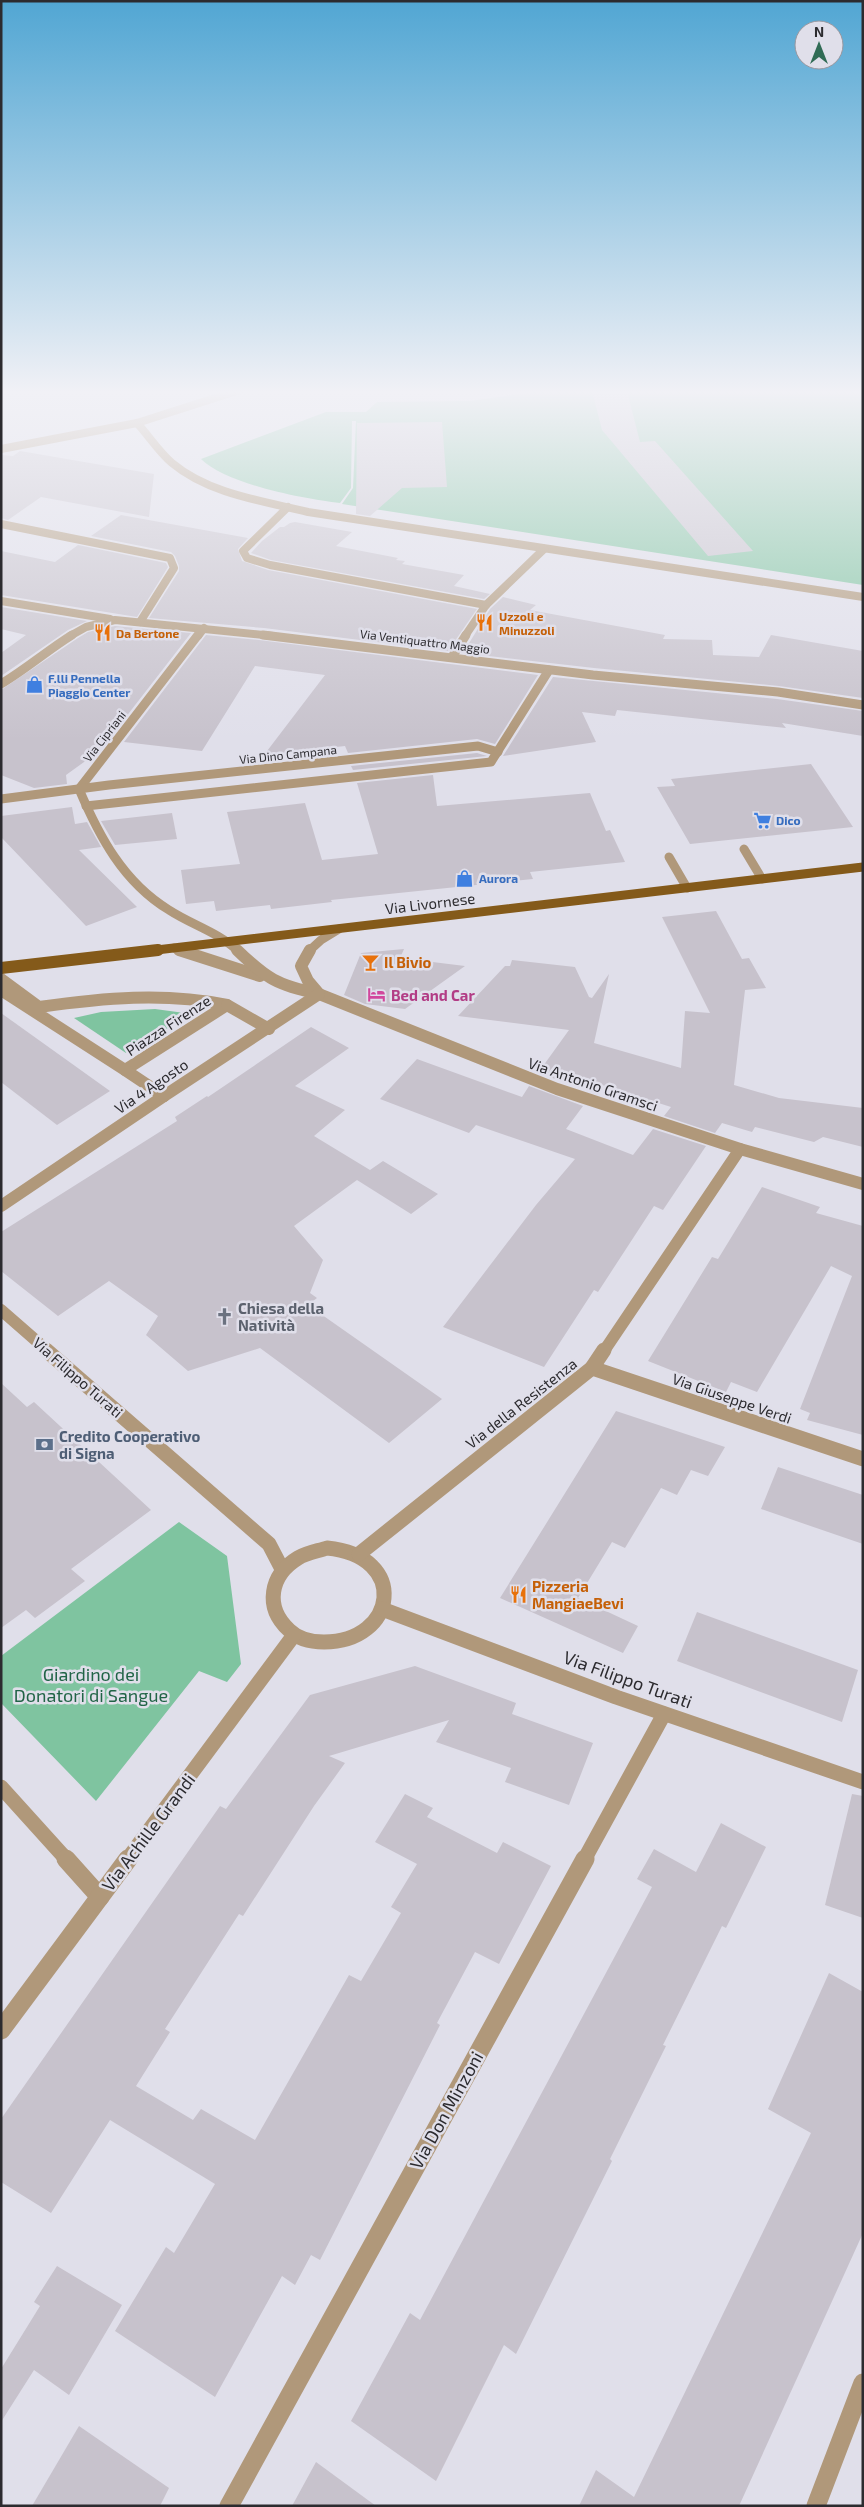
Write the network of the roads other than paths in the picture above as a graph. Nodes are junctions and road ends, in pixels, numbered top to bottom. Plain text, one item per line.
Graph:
1 (284, 506) edge
2 (288, 507) junction
3 (1, 524) edge
4 (544, 549) junction
5 (863, 596) edge
6 (1, 600) edge
7 (486, 605) junction
8 (115, 620) junction
9 (140, 622) junction
10 (204, 628) junction
11 (452, 657) junction
12 (549, 670) junction
13 (1, 684) edge
14 (863, 706) edge
15 (498, 752) junction
16 (79, 789) junction
17 (1, 799) edge
18 (86, 806) junction
19 (744, 849) dead end
20 (669, 856) dead end
21 (863, 867) edge
22 (762, 879) junction
23 (686, 888) junction
24 (338, 929) junction
25 (227, 941) junction
26 (174, 948) junction
27 (1, 968) edge
28 (267, 978) junction
29 (1, 980) edge
30 (1, 990) edge
31 (319, 994) junction
32 (227, 1005) junction
33 (268, 1029) junction
34 (125, 1070) junction
35 (164, 1096) junction
36 (740, 1149) junction
37 (863, 1184) edge
38 (1, 1206) edge
39 (1, 1310) edge
40 (592, 1368) junction
41 (863, 1459) edge
42 (359, 1554) junction
43 (282, 1570) junction
44 (382, 1609) junction
45 (294, 1635) junction
46 (664, 1714) junction
47 (863, 1782) edge
48 (1, 1787) edge
49 (100, 1897) junction
50 (1, 2030) edge
51 (863, 2383) edge
52 (229, 2506) edge
53 (816, 2506) edge

1 - 2 street
2 - 4 street
2 - 7 street
3 - 9 street
4 - 5 street
4 - 7 street
6 - 8 street
7 - 11 street
8 - 9 street, Via Ventiquattro Maggio
8 - 13 street, Via Ventiquattro Maggio
9 - 10 street, Via Ventiquattro Maggio
10 - 11 street, Via Ventiquattro Maggio
10 - 16 street, Via Cipriani
11 - 12 street, Via Ventiquattro Maggio
12 - 14 street, Via Ventiquattro Maggio
12 - 15 street, Via Dino Campana
15 - 16 street, Via Dino Campana
15 - 18 street, Via Dino Campana
16 - 17 street, Via Dino Campana
16 - 18 street, Via Antonio Gramsci
18 - 25 street, Via Antonio Gramsci
19 - 22 street
20 - 23 street
21 - 22 main road, Via Livornese
22 - 23 main road, Via Livornese
23 - 24 main road, Via Livornese
24 - 25 main road, Via Livornese
24 - 31 street
25 - 26 main road, Via Livornese
25 - 28 street, Via Antonio Gramsci
26 - 27 main road, Via Livornese
26 - 28 street, Via Antonio Gramsci
28 - 31 street, Via Antonio Gramsci
29 - 32 street, Piazza Firenze
30 - 34 street, Piazza Firenze
31 - 33 street, Via 4 Agosto
31 - 36 street, Via Antonio Gramsci
32 - 33 street
32 - 34 street, Piazza Firenze
33 - 35 street, Via 4 Agosto
34 - 35 street
35 - 38 street, Via 4 Agosto
36 - 37 street, Via Antonio Gramsci
36 - 40 street, Via della Resistenza
39 - 43 street, Via Filippo Turati
40 - 41 street, Via Giuseppe Verdi
40 - 42 street, Via della Resistenza
42 - 43 street
42 - 44 street
43 - 45 street
44 - 45 street
44 - 46 street, Via Filippo Turati
45 - 49 street, Via Achille Grandi
46 - 47 street, Via Filippo Turati
46 - 52 street, Via Don Minzoni
48 - 49 street
49 - 50 street, Via Achille Grandi
51 - 53 street

